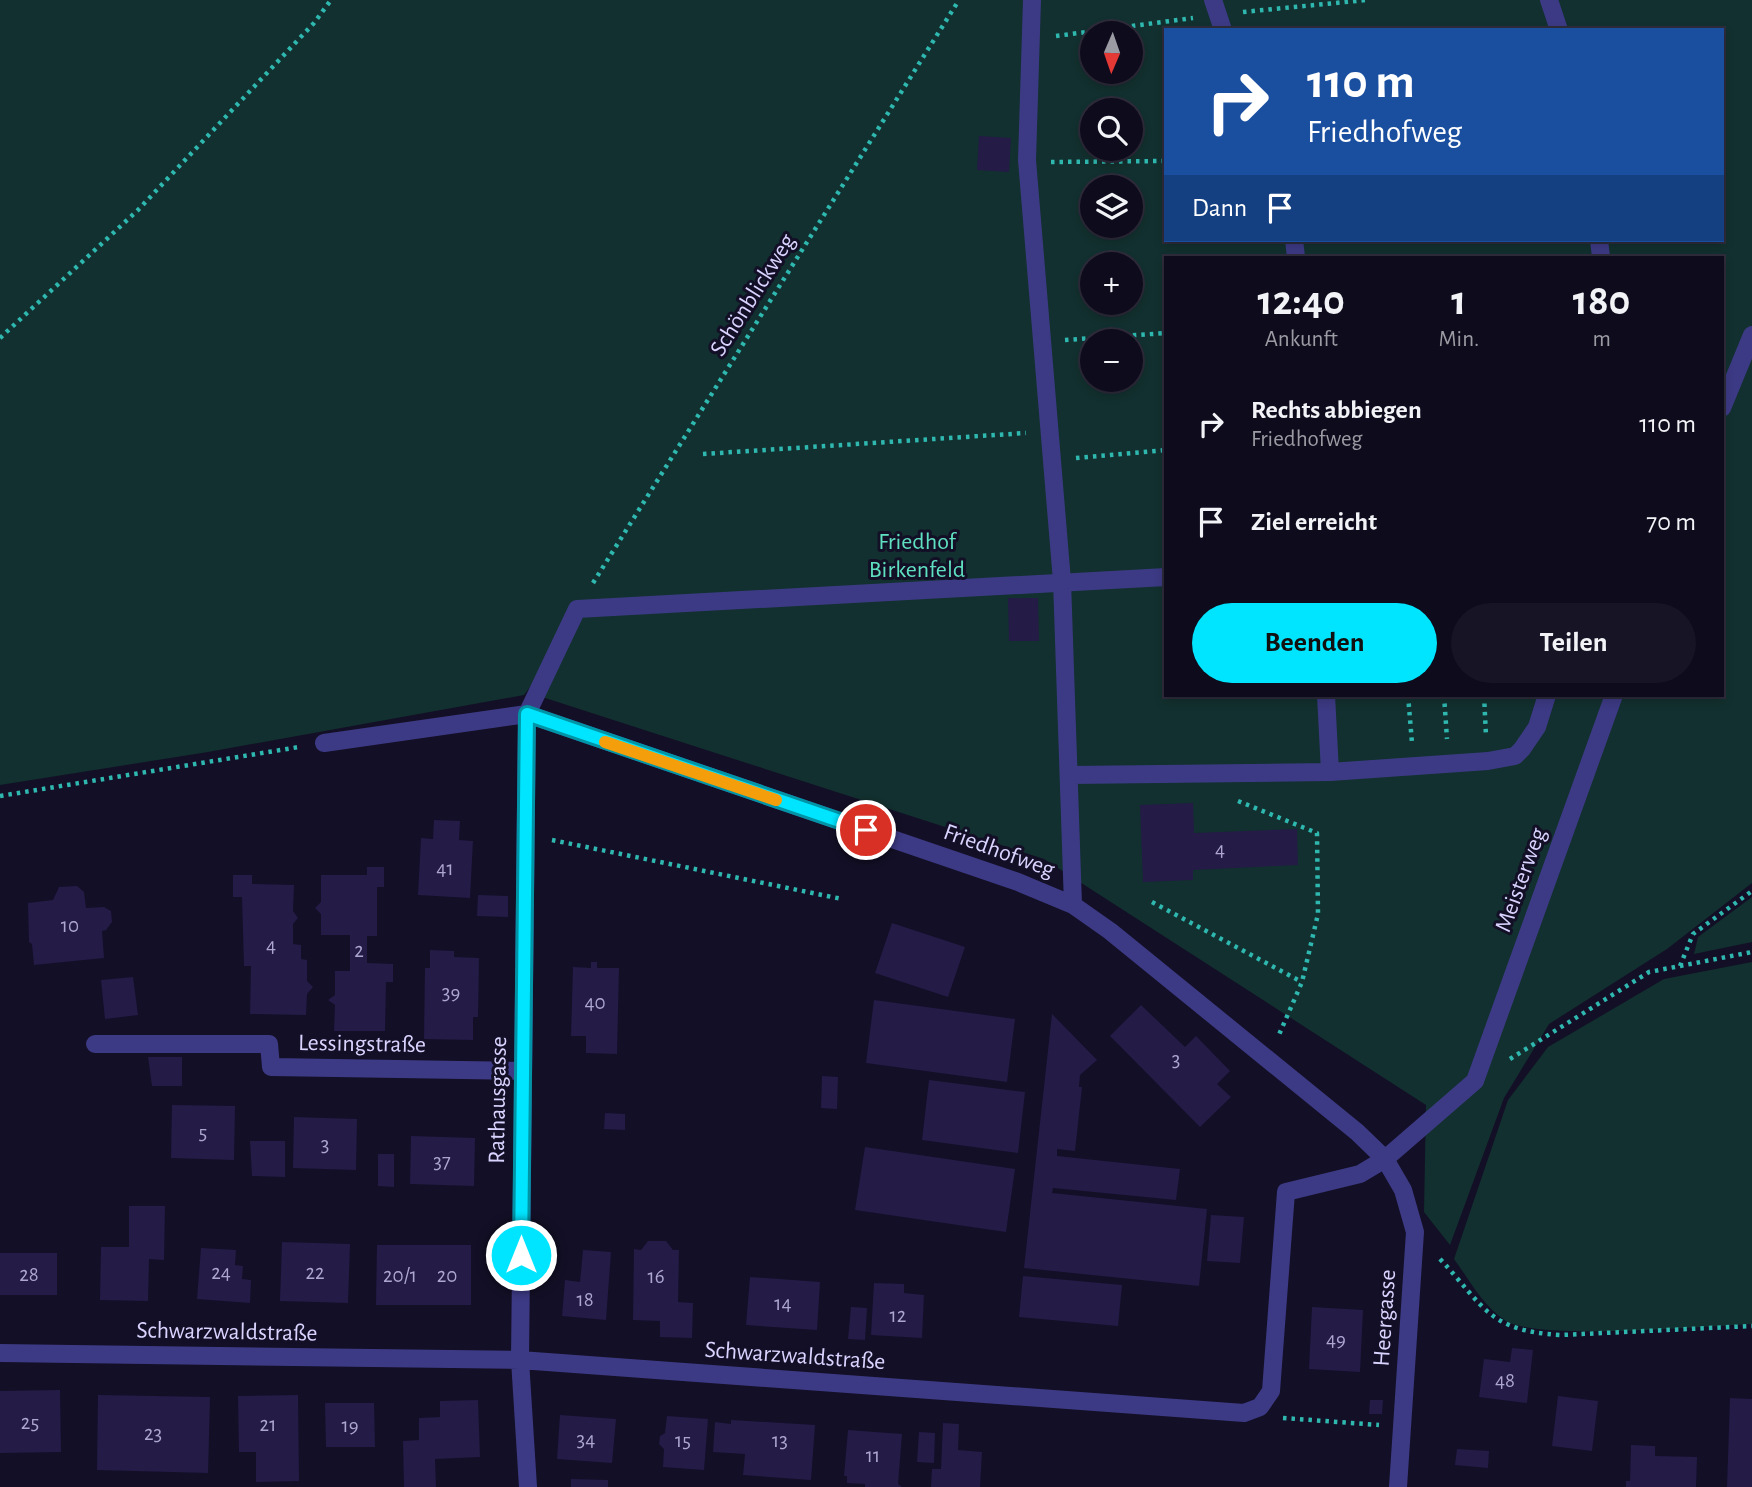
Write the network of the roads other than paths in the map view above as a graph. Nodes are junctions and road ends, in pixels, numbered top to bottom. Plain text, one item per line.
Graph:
1 (1032, 0) edge
2 (1213, 0) edge
3 (1549, 0) edge
4 (1222, 28) edge
5 (1558, 28) edge
6 (1752, 335) edge
7 (1724, 403) edge
8 (1164, 577) edge
9 (1062, 581) junction
10 (1326, 697) edge
11 (1547, 697) edge
12 (1613, 697) edge
13 (527, 714) junction
14 (324, 743) road end
15 (1330, 772) junction
16 (1070, 775) junction
17 (1073, 905) junction
18 (95, 1044) dead end
19 (523, 1071) junction
20 (1385, 1159) junction
21 (0, 1353) edge
22 (520, 1360) junction
23 (528, 1487) edge
24 (1398, 1487) edge

1 - 9 street
2 - 4 street
3 - 5 street
6 - 7 street
8 - 9 street
9 - 13 street
9 - 16 street
10 - 15 street
11 - 15 street
12 - 20 street, Meisterweg
13 - 14 street
13 - 17 street, Friedhofweg
13 - 19 street, Rathausgasse
15 - 16 street
16 - 17 street
17 - 20 street, Friedhofweg
18 - 19 street, Lessingstraße
19 - 22 street, Rathausgasse
20 - 22 street, Schwarzwaldstraße
20 - 24 street, Heergasse
21 - 22 street, Schwarzwaldstraße
22 - 23 street, Rathausgasse

